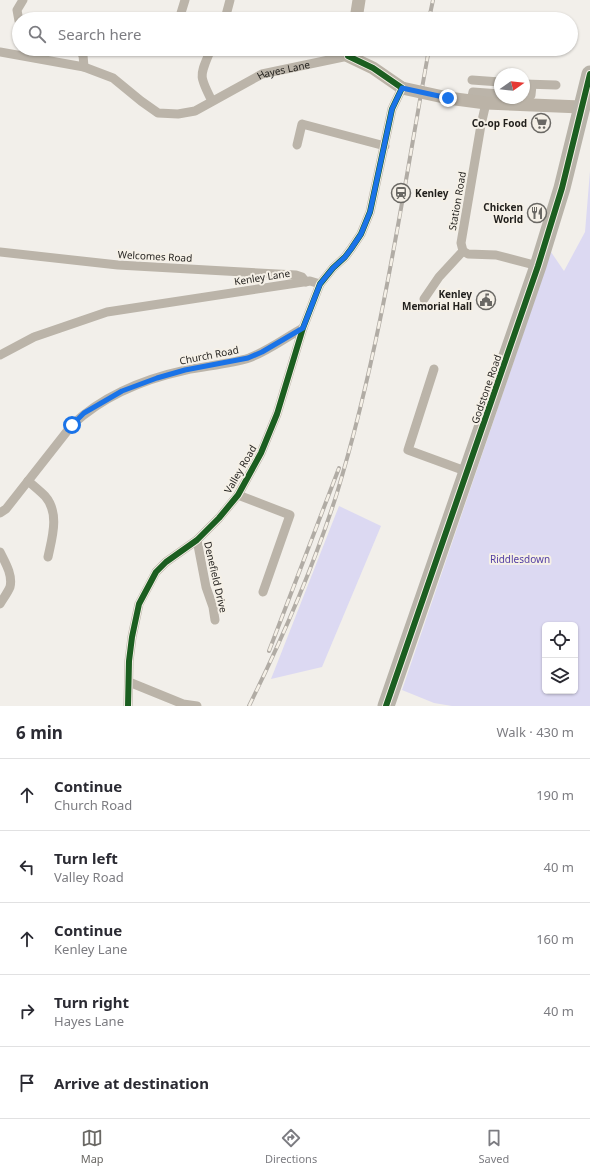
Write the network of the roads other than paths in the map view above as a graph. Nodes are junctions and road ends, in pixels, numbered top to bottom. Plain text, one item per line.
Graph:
1 (23, 0) edge
2 (185, 0) edge
3 (230, 0) edge
4 (359, 0) edge
5 (17, 12) edge
6 (181, 12) edge
7 (227, 12) edge
8 (357, 12) edge
9 (0, 52) edge
10 (12, 54) edge
11 (22, 56) edge
12 (83, 56) edge
13 (208, 56) edge
14 (337, 56) edge
15 (354, 56) edge
16 (84, 67) junction
17 (590, 74) edge
18 (472, 80) dead end
19 (494, 82) edge
20 (530, 85) edge
21 (556, 85) dead end
22 (402, 88) junction
23 (494, 94) edge
24 (212, 101) junction
25 (471, 102) junction
26 (486, 103) junction
27 (581, 107) junction
28 (297, 145) dead end
29 (385, 146) junction
30 (463, 251) junction
31 (0, 252) edge
32 (538, 266) junction
33 (306, 282) junction
34 (320, 284) junction
35 (424, 299) dead end
36 (303, 328) junction
37 (0, 355) edge
38 (434, 369) dead end
39 (468, 472) junction
40 (28, 481) junction
41 (238, 495) junction
42 (0, 513) edge
43 (197, 540) junction
44 (0, 552) edge
45 (48, 557) dead end
46 (263, 592) dead end
47 (0, 604) edge
48 (215, 620) dead end
49 (129, 682) junction
50 (128, 706) edge
51 (197, 706) edge
52 (386, 706) edge

1 - 5 street
2 - 6 street
3 - 7 street
4 - 8 street
9 - 10 street, Hayes Lane
11 - 16 street, Hayes Lane
12 - 16 street
13 - 24 street
14 - 24 street, Hayes Lane
15 - 22 street, Hayes Lane
16 - 24 street, Hayes Lane
17 - 27 highway, Godstone Road
18 - 19 street
20 - 21 street
22 - 25 street, Hayes Lane, bridge
22 - 29 street
23 - 25 street
25 - 26 street, Hayes Lane
26 - 27 street, Hayes Lane
26 - 30 street, Station Road
27 - 32 highway, Godstone Road
28 - 29 street
29 - 34 street
30 - 32 street
30 - 35 street
31 - 33 street, Welcomes Road
32 - 39 highway, Godstone Road
33 - 34 street, Kenley Lane
33 - 37 street, Kenley Lane
34 - 36 street, Valley Road
36 - 40 street, Church Road
36 - 41 street, Valley Road
38 - 39 street
39 - 52 highway, Godstone Road
40 - 42 street, Church Road
40 - 45 street
41 - 43 street, Valley Road
41 - 46 street
43 - 48 street, Denefield Drive
43 - 49 street, Valley Road
44 - 47 street
49 - 50 street, Valley Road
49 - 51 street

